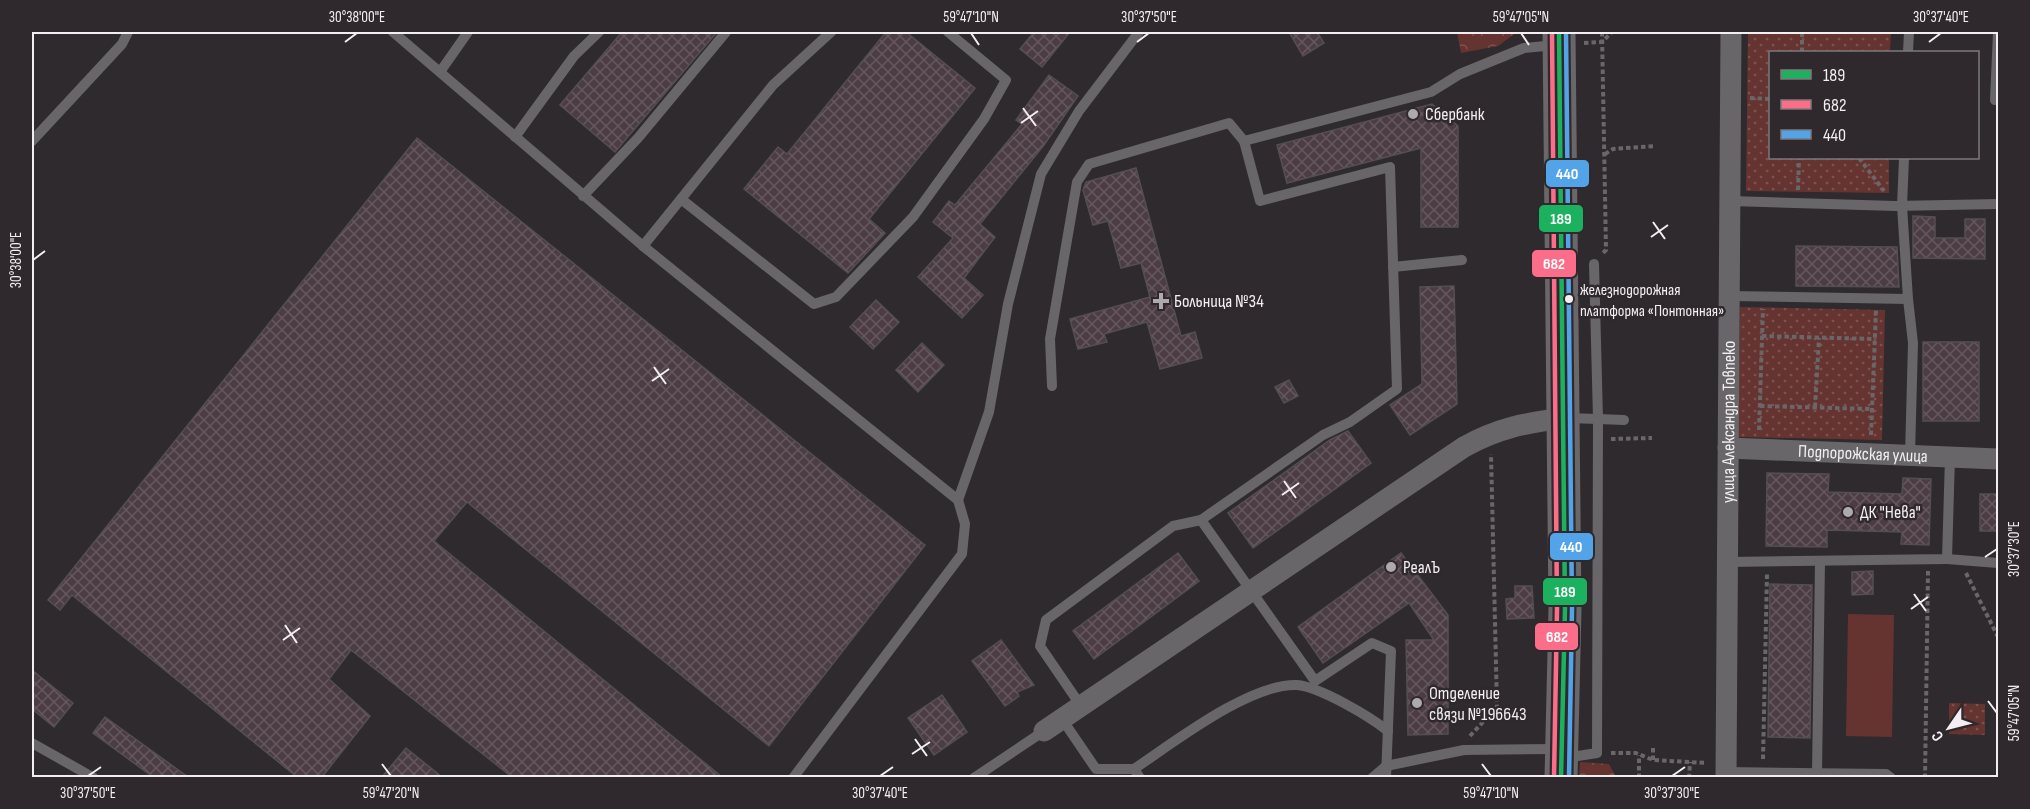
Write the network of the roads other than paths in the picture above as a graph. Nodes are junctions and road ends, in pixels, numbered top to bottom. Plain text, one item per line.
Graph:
1 (128, 32) edge
2 (393, 32) edge
3 (468, 32) edge
4 (599, 32) edge
5 (726, 32) edge
6 (831, 32) edge
7 (948, 32) edge
8 (1139, 32) edge
9 (1731, 32) edge
10 (1909, 32) edge
11 (1994, 32) edge
12 (1998, 32) edge
13 (1559, 38) edge
14 (1908, 51) edge
15 (440, 72) junction
16 (1995, 100) dead end
17 (515, 137) junction
18 (32, 141) edge
19 (1244, 141) junction
20 (1904, 159) edge
21 (583, 196) junction
22 (681, 200) junction
23 (1730, 201) junction
24 (1998, 204) edge
25 (1898, 206) junction
26 (643, 246) junction
27 (1462, 260) dead end
28 (1594, 264) road end
29 (1393, 267) junction
30 (1729, 296) junction
31 (1908, 299) junction
32 (1052, 386) dead end
33 (1564, 418) junction
34 (1598, 419) junction
35 (1624, 420) dead end
36 (1728, 448) junction
37 (1910, 455) junction
38 (1950, 457) junction
39 (1998, 459) edge
40 (958, 500) junction
41 (1201, 520) junction
42 (1947, 559) junction
43 (1820, 561) junction
44 (1727, 562) junction
45 (1998, 563) edge
46 (1251, 591) junction
47 (1315, 681) junction
48 (1297, 686) junction
49 (1081, 706) junction
50 (1062, 719) junction
51 (1388, 731) junction
52 (1044, 732) joint
53 (32, 743) edge
54 (1562, 762) edge
55 (1386, 766) junction
56 (1137, 773) edge
57 (1817, 773) junction
58 (1726, 775) edge
59 (94, 777) edge
60 (793, 777) edge
61 (974, 777) edge
62 (1372, 777) edge
63 (1386, 777) edge
64 (1891, 777) edge

1 - 18 lane
2 - 15 lane
3 - 15 lane
4 - 17 lane
5 - 21 lane
6 - 22 lane
7 - 22 lane
8 - 40 lane
9 - 23 street, улица Александра Товпеко
10 - 14 lane
11 - 12 lane
12 - 16 lane
13 - 19 lane
13 - 33 main road
15 - 17 lane
17 - 21 lane
19 - 29 lane
19 - 32 lane
20 - 25 lane
21 - 26 lane
22 - 26 lane
23 - 25 lane
23 - 30 street, улица Александра Товпеко
24 - 25 lane
25 - 31 lane
26 - 40 lane
27 - 29 lane
28 - 34 lane
29 - 41 lane
30 - 31 lane
30 - 36 street, улица Александра Товпеко
31 - 37 lane
33 - 34 lane
33 - 46 street
33 - 54 main road
34 - 35 lane
34 - 54 lane
36 - 37 street, Подпорожская улица
36 - 44 street, улица Александра Товпеко
37 - 38 street, Подпорожская улица
38 - 39 street, Подпорожская улица
38 - 42 lane
40 - 60 lane
41 - 46 lane
41 - 49 lane
42 - 43 lane
42 - 45 lane
43 - 44 lane
43 - 57 lane
44 - 58 street, улица Александра Товпеко
46 - 47 lane
46 - 49 street
47 - 48 lane
47 - 51 lane
48 - 51 lane
48 - 56 lane
49 - 50 street
50 - 52 street
50 - 56 lane
51 - 55 lane
52 - 61 lane
53 - 59 lane
54 - 55 lane
55 - 62 lane
55 - 63 lane
57 - 58 lane
57 - 64 lane

